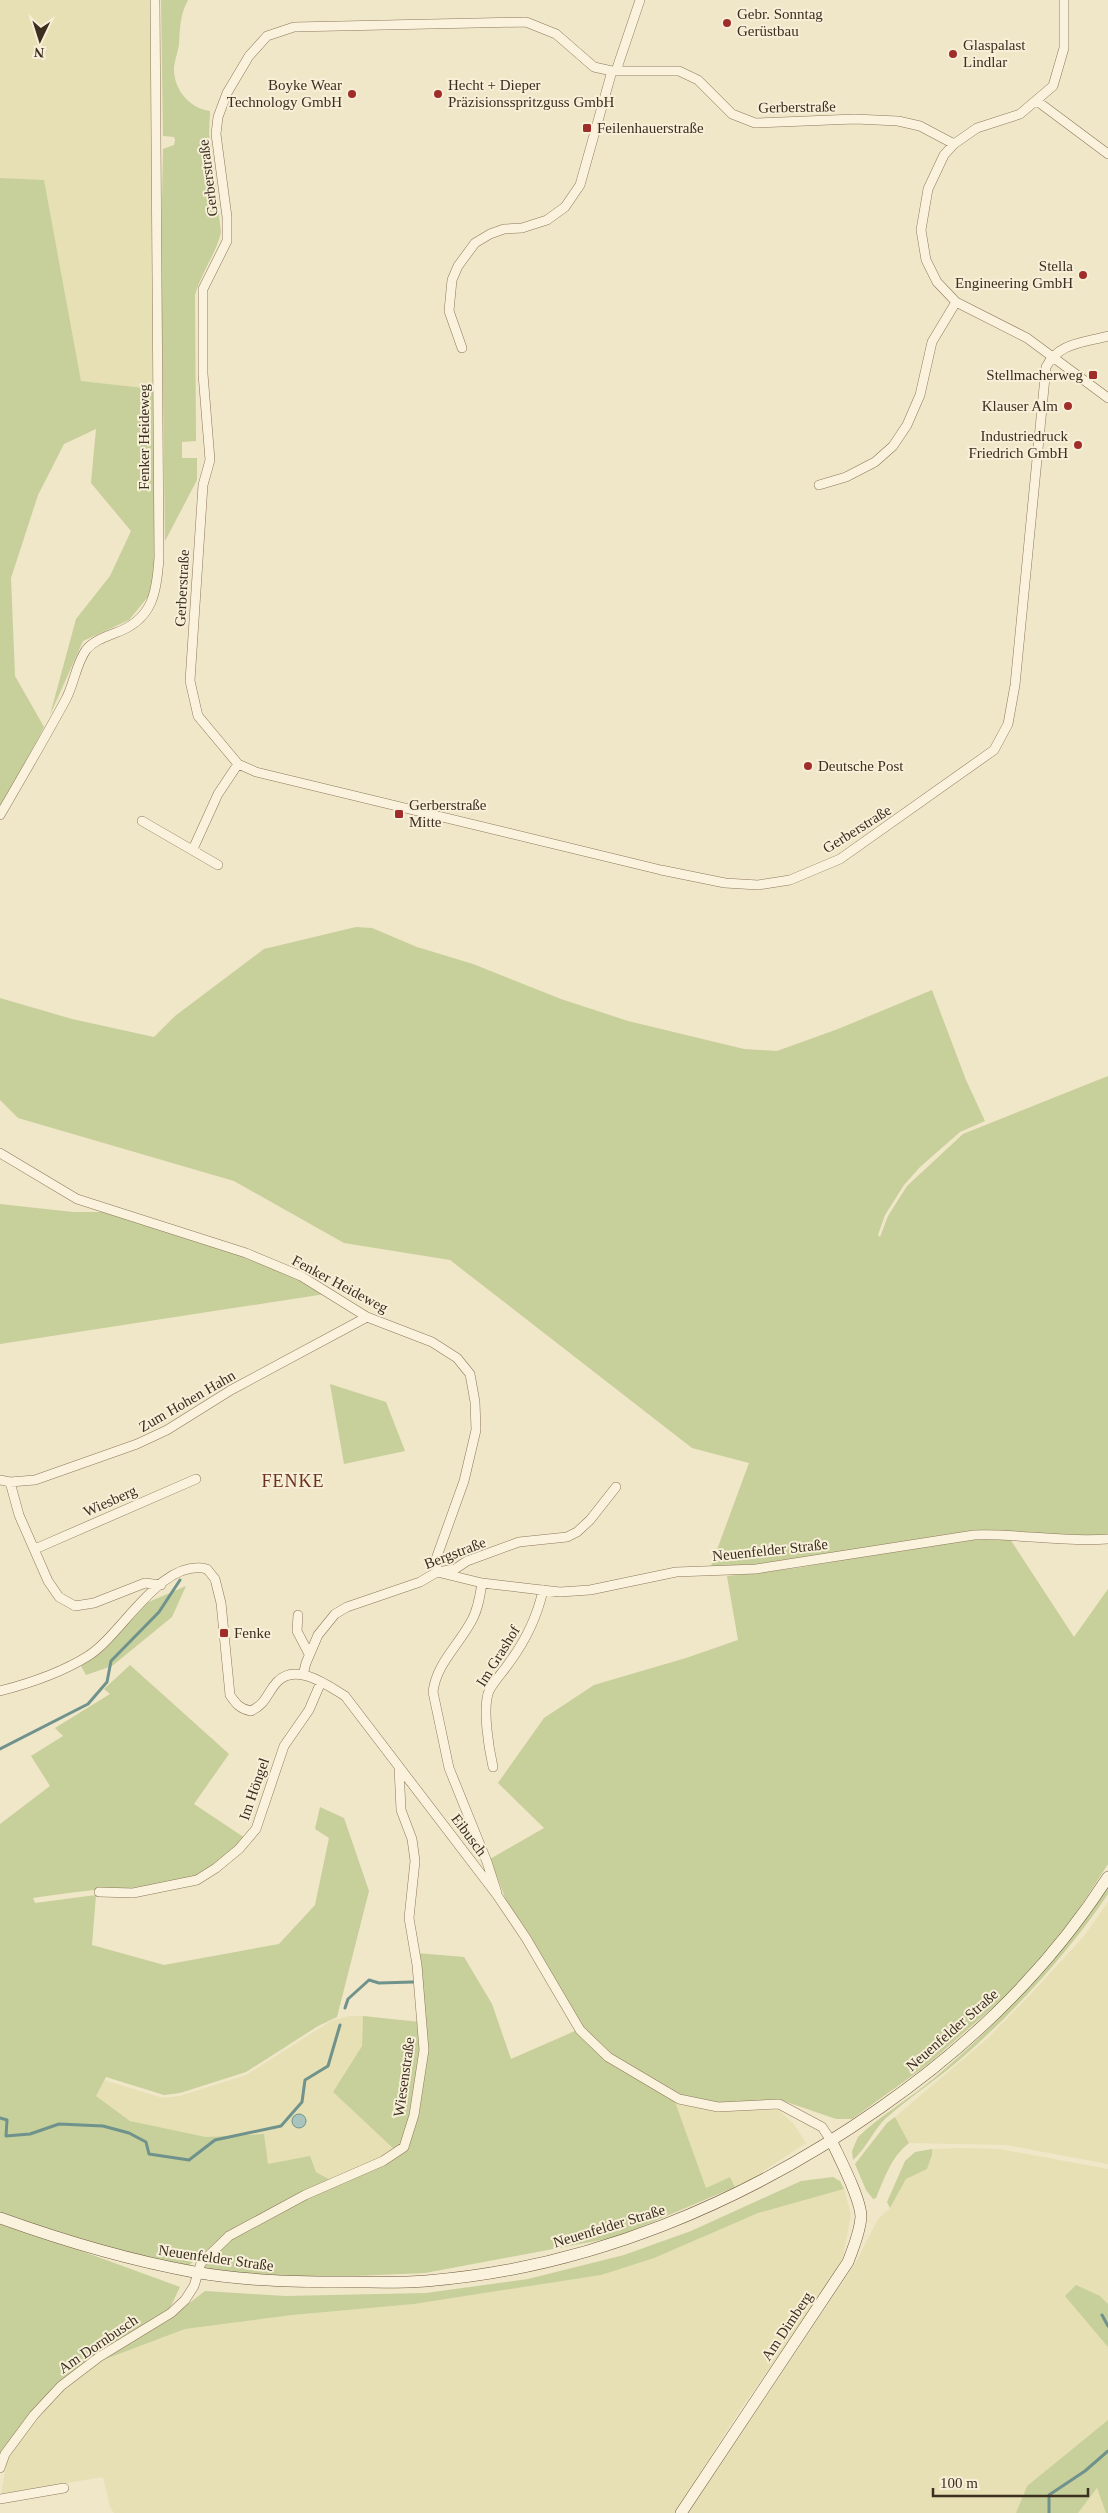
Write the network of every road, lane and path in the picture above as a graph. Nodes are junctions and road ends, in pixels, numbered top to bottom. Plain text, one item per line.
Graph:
1 (155, 0) edge
2 (640, 0) edge
3 (1064, 0) edge
4 (614, 71) junction
5 (1037, 101) junction
6 (954, 144) junction
7 (1108, 154) edge
8 (956, 302) junction
9 (1108, 336) edge
10 (462, 348) dead end
11 (1052, 355) junction
12 (1108, 398) edge
13 (819, 485) dead end
14 (238, 764) junction
15 (0, 816) edge
16 (142, 821) dead end
17 (193, 849) junction
18 (218, 864) dead end
19 (0, 1154) edge
20 (367, 1318) junction
21 (196, 1479) dead end
22 (0, 1480) edge
23 (10, 1482) junction
24 (616, 1487) dead end
25 (1108, 1539) edge
26 (35, 1549) junction
27 (437, 1572) junction
28 (482, 1583) junction
29 (160, 1585) junction
30 (543, 1590) junction
31 (298, 1614) dead end
32 (309, 1654) junction
33 (303, 1675) junction
34 (321, 1682) junction
35 (0, 1692) edge
36 (399, 1767) junction
37 (494, 1767) dead end
38 (1108, 1877) edge
39 (100, 1892) dead end
40 (497, 1895) junction
41 (832, 2142) junction
42 (0, 2218) edge
43 (197, 2272) junction
44 (0, 2468) edge
45 (64, 2488) dead end
46 (0, 2499) edge
47 (681, 2513) edge

1 - 15 street, Fenker Heideweg
2 - 4 street
3 - 5 street
4 - 6 street, Gerberstraße
4 - 10 street
4 - 14 street, Gerberstraße
5 - 6 street
5 - 7 street
6 - 8 street
8 - 11 street
8 - 13 street
9 - 11 street
11 - 12 street
11 - 14 street, Gerberstraße
14 - 17 street
16 - 17 street
17 - 18 street
19 - 20 street, Fenker Heideweg
20 - 23 street, Zum Hohen Hahn
20 - 27 street, Fenker Heideweg
21 - 26 street, Wiesberg
22 - 23 street, Zum Hohen Hahn
23 - 26 street
24 - 27 street, Bergstraße
25 - 30 street, Neuenfelder Straße
26 - 29 street
27 - 28 street, Neuenfelder Straße
27 - 32 street, Bergstraße
28 - 30 street, Neuenfelder Straße
28 - 40 street
29 - 33 street
29 - 35 street
30 - 37 street, Im Grashof
31 - 32 street
32 - 33 street, Bergstraße
33 - 34 street, Eibusch
34 - 36 street, Eibusch
34 - 39 street, Im Höngel
36 - 40 street, Eibusch
36 - 43 street, Wiesenstraße
38 - 41 main road, Neuenfelder Straße
40 - 41 street, Eibusch
41 - 43 main road, Neuenfelder Straße
41 - 47 main road, Am Dimberg
42 - 43 main road, Neuenfelder Straße
43 - 44 street, Am Dornbusch
45 - 46 street

